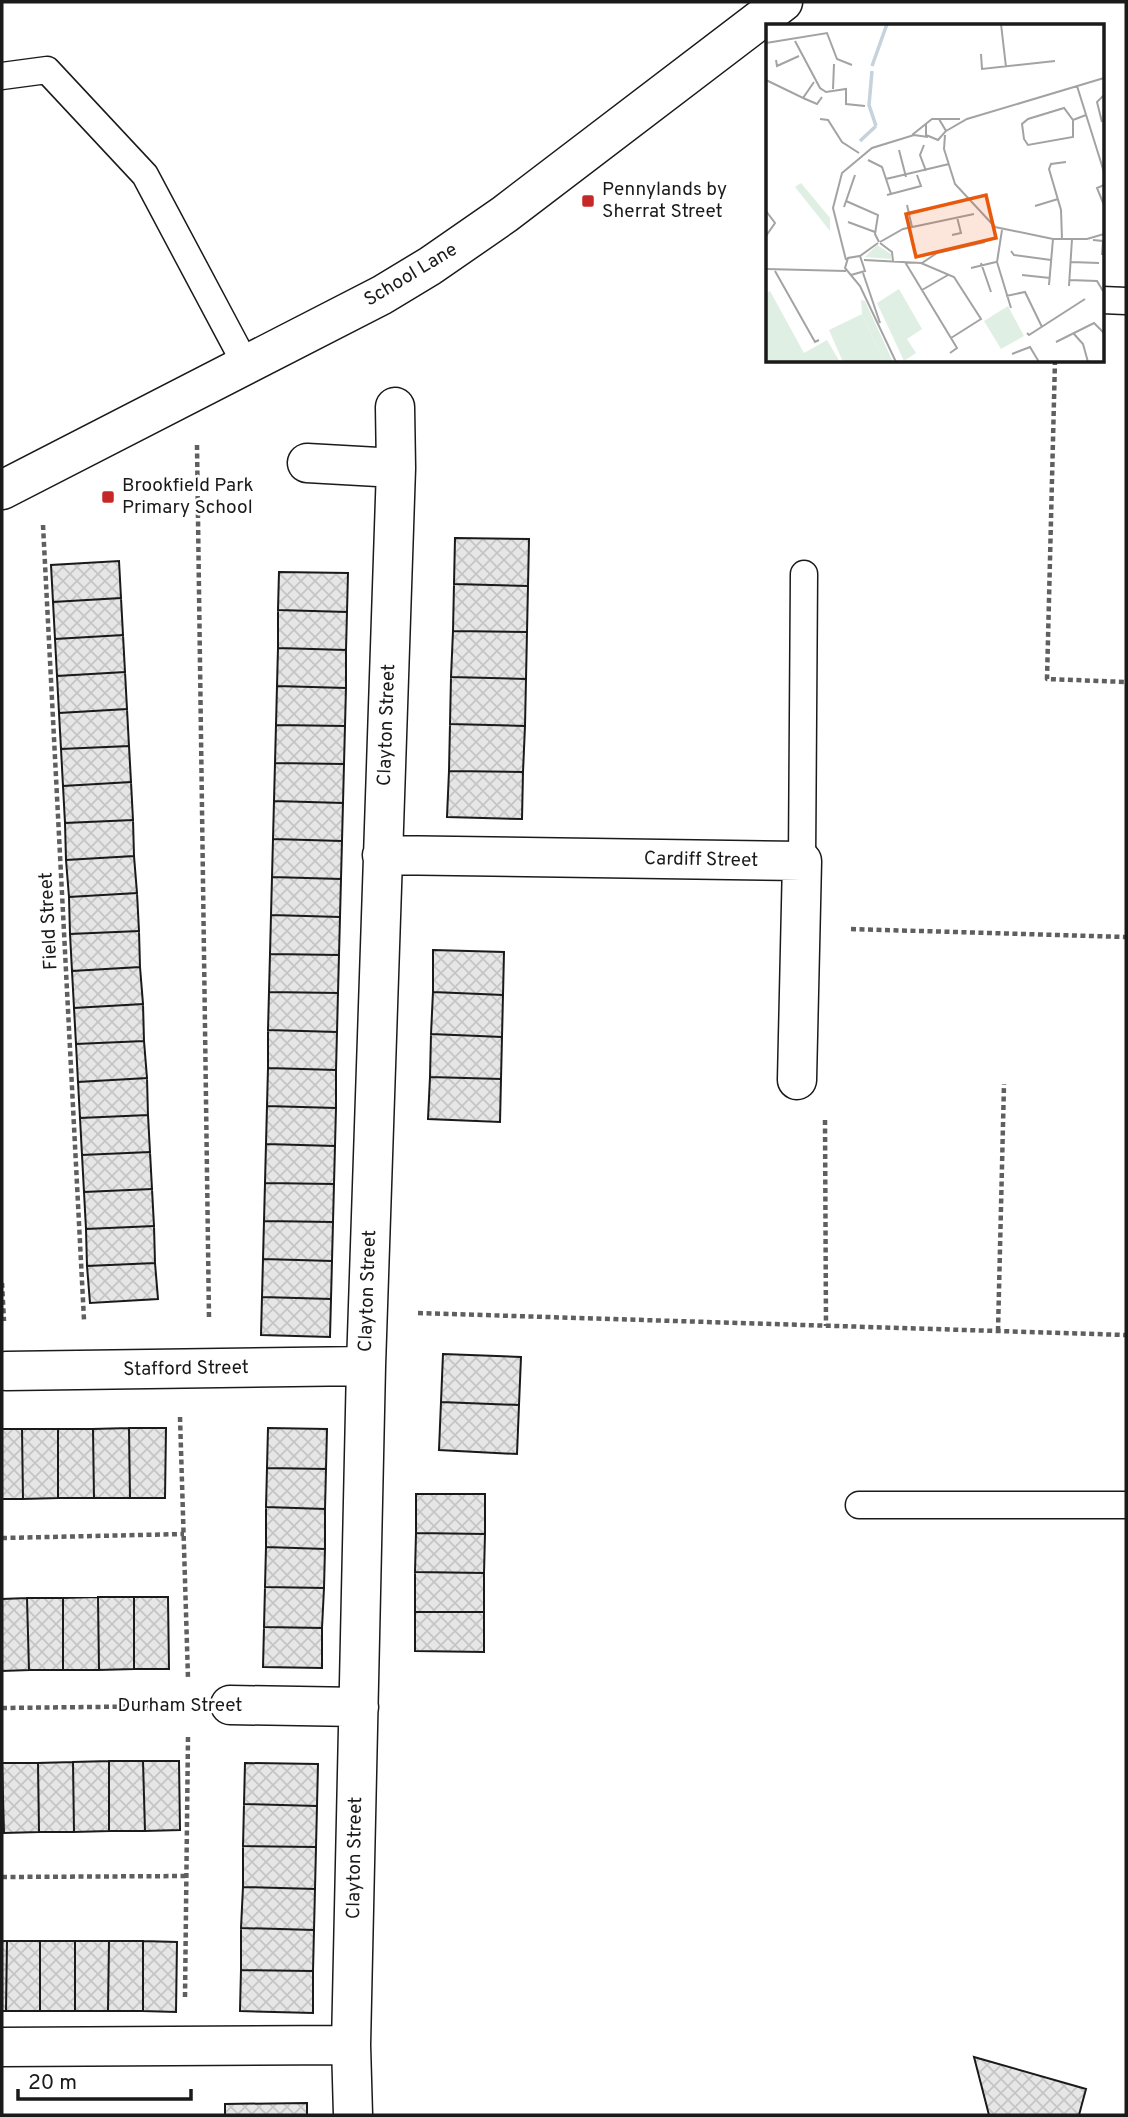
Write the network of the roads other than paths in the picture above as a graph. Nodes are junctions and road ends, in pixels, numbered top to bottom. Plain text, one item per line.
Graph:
1 (783, 2) edge
2 (2, 76) edge
3 (1104, 300) edge
4 (1126, 302) edge
5 (246, 365) junction
6 (396, 407) dead end
7 (307, 463) dead end
8 (396, 468) junction
9 (2, 491) edge
10 (804, 574) dead end
11 (382, 855) junction
12 (802, 862) junction
13 (797, 1080) road end
14 (366, 1366) junction
15 (6, 1371) dead end
16 (859, 1505) dead end
17 (1126, 1505) edge
18 (230, 1705) road end
19 (359, 1707) junction
20 (351, 2045) junction
21 (2, 2047) edge
22 (353, 2115) edge

1 - 5 street, School Lane
2 - 5 lane
3 - 4 lane
5 - 9 street, School Lane
6 - 8 street, Clayton Street
7 - 8 street
8 - 11 street, Clayton Street
10 - 12 lane
11 - 12 street, Cardiff Street
11 - 14 street, Clayton Street
12 - 13 street
14 - 15 street, Stafford Street
14 - 19 street, Clayton Street
16 - 17 lane
18 - 19 street, Durham Street
19 - 20 street, Clayton Street
20 - 21 street
20 - 22 street, Clayton Street

